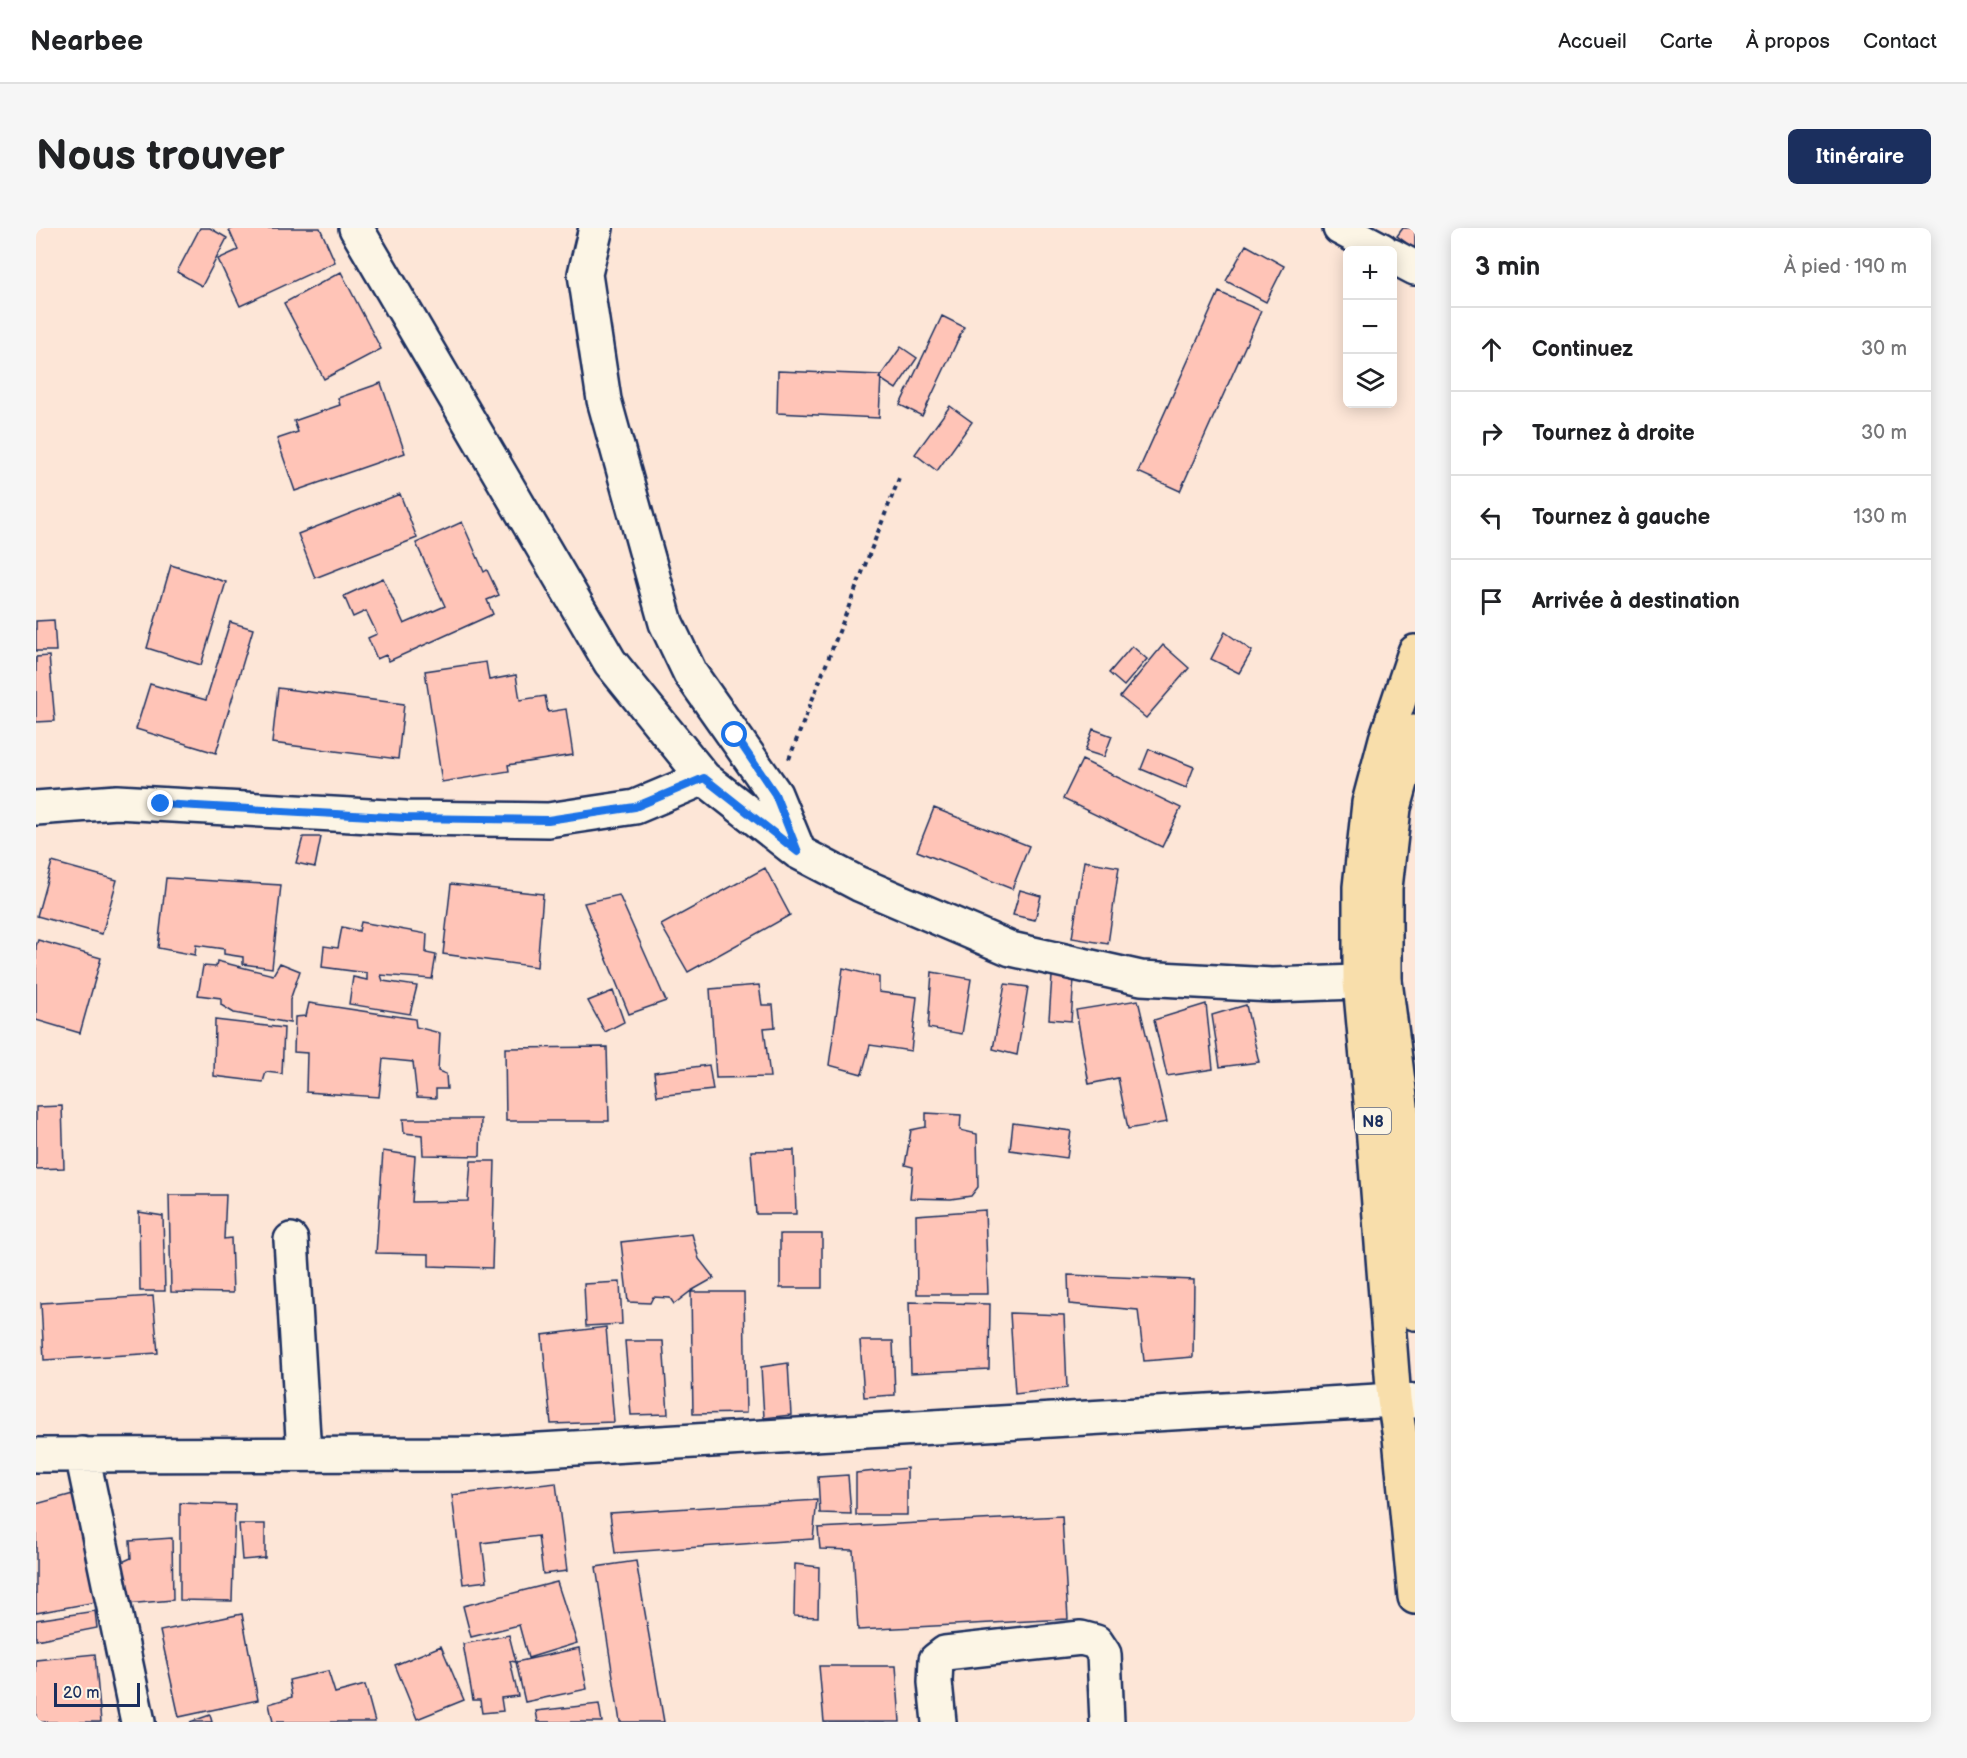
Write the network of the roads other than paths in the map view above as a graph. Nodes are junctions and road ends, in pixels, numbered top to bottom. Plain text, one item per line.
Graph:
1 (356, 228) edge
2 (596, 228) edge
3 (1340, 228) edge
4 (1374, 246) edge
5 (1397, 259) edge
6 (1415, 268) edge
7 (1415, 651) edge
8 (1415, 732) edge
9 (704, 778) junction
10 (36, 808) edge
11 (798, 852) junction
12 (1372, 981) junction
13 (1408, 1102) edge
14 (291, 1240) dead end
15 (1415, 1313) edge
16 (1405, 1400) edge
17 (82, 1454) junction
18 (304, 1454) junction
19 (36, 1455) edge
20 (1415, 1597) edge
21 (138, 1722) edge
22 (939, 1722) edge
23 (1107, 1722) edge

1 - 9 street
2 - 11 street
3 - 4 street
5 - 6 street
7 - 12 highway, N8
8 - 12 highway, N8
9 - 10 street
9 - 11 street
11 - 12 street
12 - 13 highway, N8
12 - 16 highway, N8
13 - 15 highway, N8
14 - 18 street
16 - 18 street
16 - 20 highway, N8
17 - 18 street
17 - 19 street
17 - 21 street
22 - 23 street

